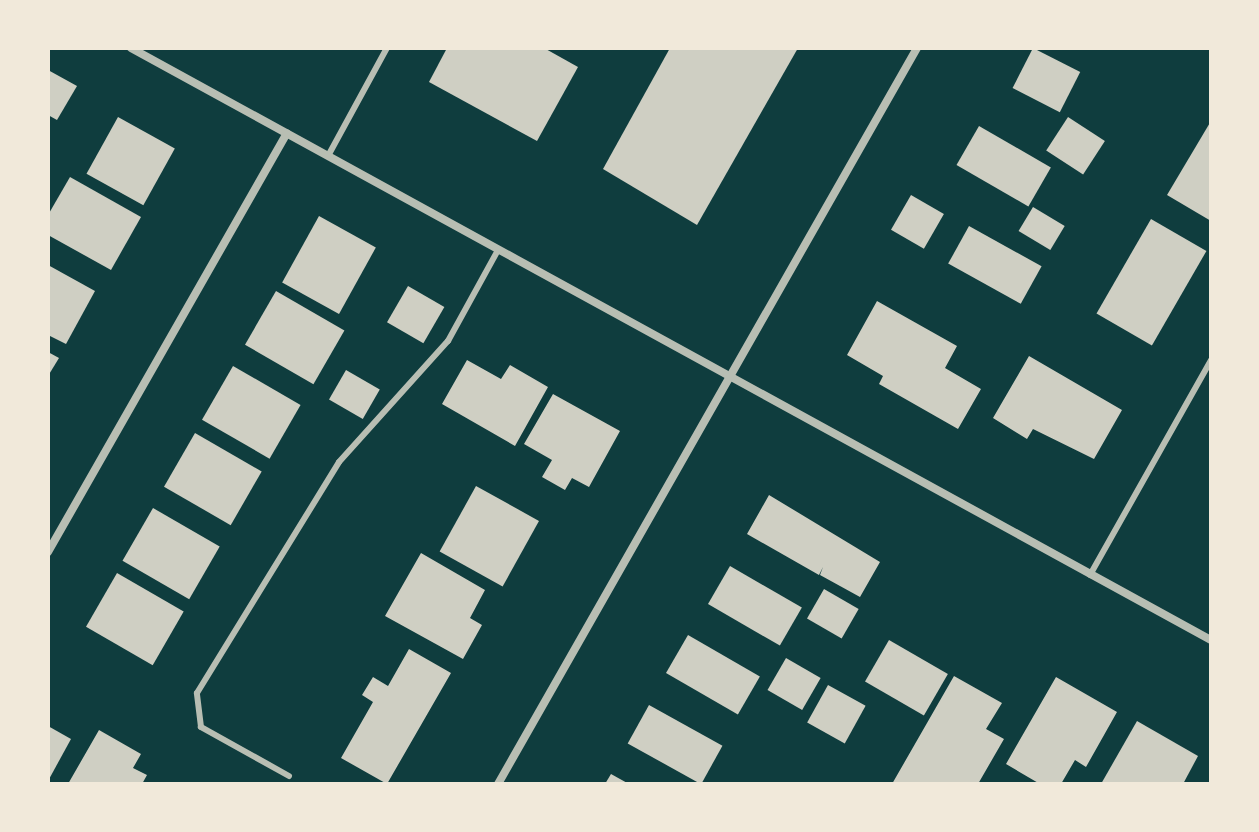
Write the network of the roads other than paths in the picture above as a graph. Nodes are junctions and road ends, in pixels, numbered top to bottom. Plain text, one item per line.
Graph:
1 (131, 48) edge
2 (387, 48) edge
3 (917, 48) edge
4 (287, 133) junction
5 (328, 156) junction
6 (498, 250) junction
7 (1211, 360) edge
8 (730, 377) junction
9 (48, 552) edge
10 (1090, 575) junction
11 (1211, 640) edge
12 (289, 776) dead end
13 (498, 784) edge

1 - 4 street
2 - 5 lane
3 - 8 street
4 - 5 street
4 - 9 street
5 - 6 street
6 - 8 street
6 - 12 lane
7 - 10 lane
8 - 10 street
8 - 13 street
10 - 11 street

